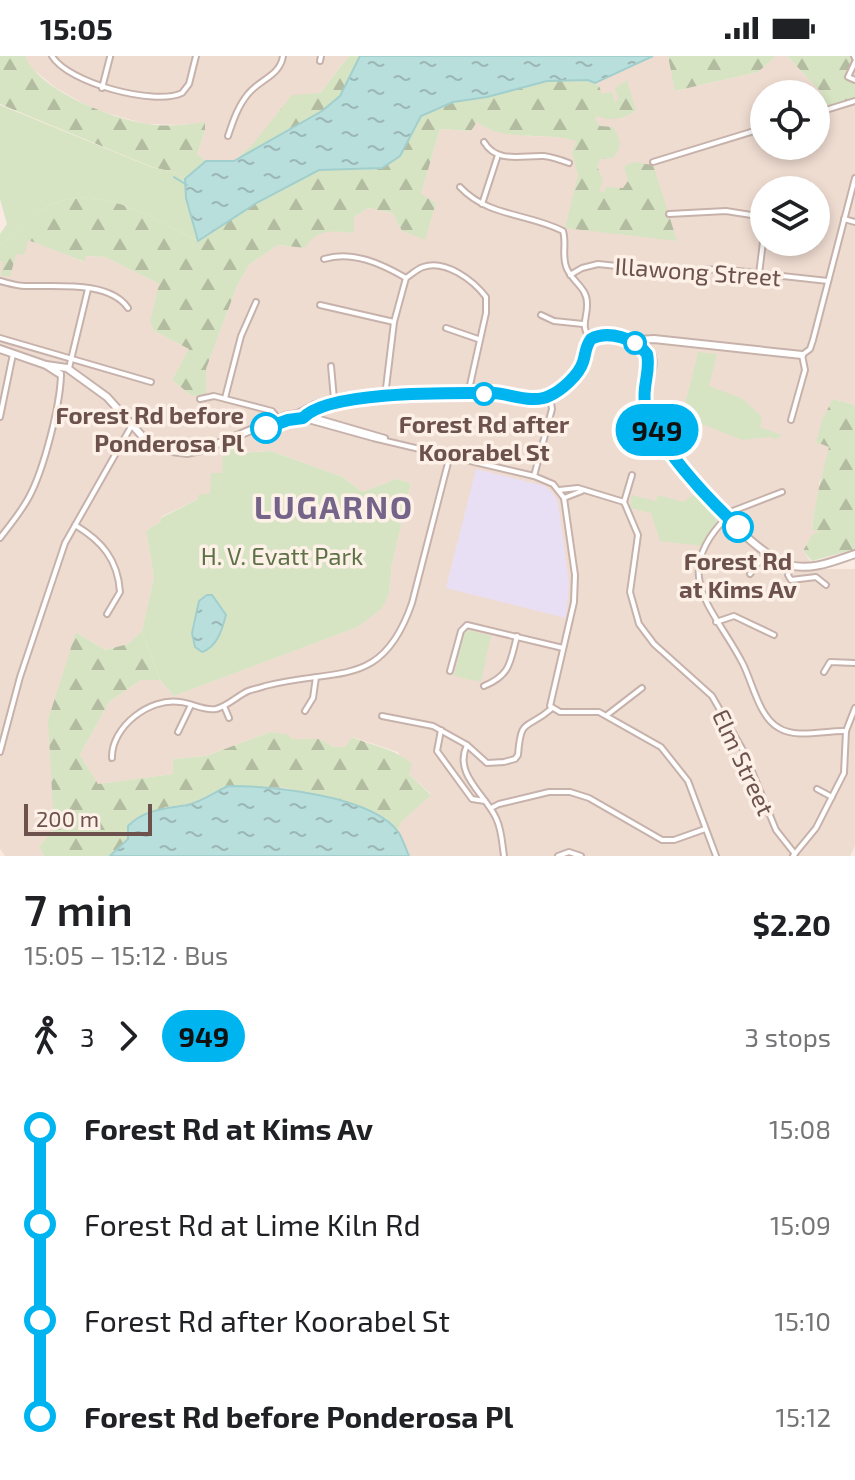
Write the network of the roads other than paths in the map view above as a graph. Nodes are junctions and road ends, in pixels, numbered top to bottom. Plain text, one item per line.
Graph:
1 (52, 56) edge
2 (196, 56) edge
3 (283, 56) edge
4 (110, 57) edge
5 (855, 59) edge
6 (855, 80) edge
7 (102, 88) junction
8 (855, 101) edge
9 (830, 109) edge
10 (750, 132) edge
11 (228, 136) dead end
12 (484, 142) dead end
13 (498, 155) junction
14 (653, 162) dead end
15 (569, 163) dead end
16 (855, 178) edge
17 (460, 187) dead end
18 (482, 204) junction
19 (669, 214) dead end
20 (750, 215) edge
21 (844, 219) junction
22 (855, 222) edge
23 (761, 256) edge
24 (324, 259) dead end
25 (759, 274) junction
26 (570, 275) junction
27 (406, 278) junction
28 (0, 281) edge
29 (828, 281) junction
30 (88, 289) junction
31 (256, 302) dead end
32 (320, 305) dead end
33 (128, 308) dead end
34 (541, 315) dead end
35 (394, 322) junction
36 (583, 324) junction
37 (446, 328) dead end
38 (0, 338) edge
39 (478, 339) junction
40 (591, 339) junction
41 (640, 343) junction
42 (0, 349) edge
43 (13, 354) junction
44 (802, 355) junction
45 (71, 358) junction
46 (331, 366) dead end
47 (65, 373) junction
48 (151, 382) dead end
49 (468, 394) junction
50 (385, 396) junction
51 (550, 396) junction
52 (225, 398) junction
53 (354, 398) junction
54 (200, 399) dead end
55 (334, 399) junction
56 (272, 411) junction
57 (314, 411) junction
58 (300, 415) junction
59 (0, 417) edge
60 (316, 419) junction
61 (280, 420) junction
62 (791, 420) dead end
63 (132, 425) junction
64 (403, 444) junction
65 (450, 455) junction
66 (632, 475) dead end
67 (534, 476) junction
68 (559, 490) junction
69 (584, 490) junction
70 (782, 492) dead end
71 (564, 498) junction
72 (624, 502) junction
73 (726, 515) junction
74 (75, 525) junction
75 (0, 538) edge
76 (766, 553) junction
77 (855, 554) edge
78 (790, 565) junction
79 (750, 574) dead end
80 (826, 585) dead end
81 (107, 614) dead end
82 (716, 622) junction
83 (774, 635) dead end
84 (517, 636) junction
85 (563, 648) junction
86 (855, 663) edge
87 (450, 671) dead end
88 (824, 672) dead end
89 (316, 677) junction
90 (484, 686) dead end
91 (642, 688) dead end
92 (191, 705) junction
93 (224, 706) junction
94 (552, 708) junction
95 (855, 708) edge
96 (305, 711) dead end
97 (607, 715) junction
98 (382, 716) dead end
99 (229, 718) dead end
100 (441, 730) junction
101 (846, 731) junction
102 (178, 732) dead end
103 (467, 745) junction
104 (0, 752) edge
105 (112, 758) dead end
106 (817, 789) dead end
107 (832, 797) junction
108 (485, 801) junction
109 (491, 808) junction
110 (705, 829) junction
111 (794, 855) edge
112 (504, 856) edge
113 (558, 856) edge
114 (581, 856) edge
115 (716, 856) edge

1 - 7 street
2 - 7 street
3 - 11 street
4 - 7 street
5 - 6 street
8 - 9 street
10 - 14 street
12 - 13 street
13 - 15 street
13 - 18 street
16 - 21 street
17 - 18 street
18 - 26 street
19 - 20 street
21 - 22 street
21 - 29 street
23 - 25 street
24 - 27 street
25 - 26 street, Illawong Street
25 - 29 street, Illawong Street
26 - 36 street
27 - 35 street
27 - 39 street
28 - 30 street
29 - 44 street
30 - 33 street
30 - 45 street
31 - 52 street
32 - 35 street
34 - 36 street
35 - 50 street
36 - 40 street
37 - 39 street
38 - 45 street
39 - 49 street
40 - 41 street
40 - 51 street
41 - 44 street
41 - 73 street
42 - 43 street
43 - 47 street
43 - 59 street
44 - 62 street
45 - 47 street
45 - 48 street
46 - 55 street
47 - 63 street
47 - 75 street
49 - 50 street
49 - 51 street
50 - 53 street
51 - 67 street
52 - 54 street
52 - 56 street
53 - 55 street
53 - 57 street
55 - 58 street
56 - 58 street
56 - 61 street
57 - 58 street
57 - 60 street
58 - 60 street
58 - 61 street
58 - 64 street
60 - 64 street
61 - 63 street
63 - 74 street
64 - 65 street
65 - 67 street
65 - 89 street
66 - 72 street
67 - 68 street
68 - 69 street
68 - 71 street
69 - 71 street
69 - 72 street
70 - 73 street
71 - 85 street
72 - 111 street, Elm Street
73 - 76 street
73 - 82 street
74 - 81 street
74 - 104 street
76 - 78 street
76 - 79 street
77 - 78 street
78 - 80 street
82 - 83 street
82 - 101 street
84 - 85 street
84 - 87 street
84 - 90 street
85 - 94 street
86 - 88 street
89 - 93 street
89 - 96 street
91 - 97 street
92 - 93 street
92 - 102 street
92 - 105 street
93 - 99 street
94 - 97 street
94 - 103 street
95 - 101 street
97 - 110 street
98 - 100 street
100 - 103 street
100 - 108 street
101 - 107 street
103 - 108 street
106 - 107 street
107 - 111 street
108 - 109 street
109 - 110 street
109 - 112 street
110 - 115 street
113 - 114 street

